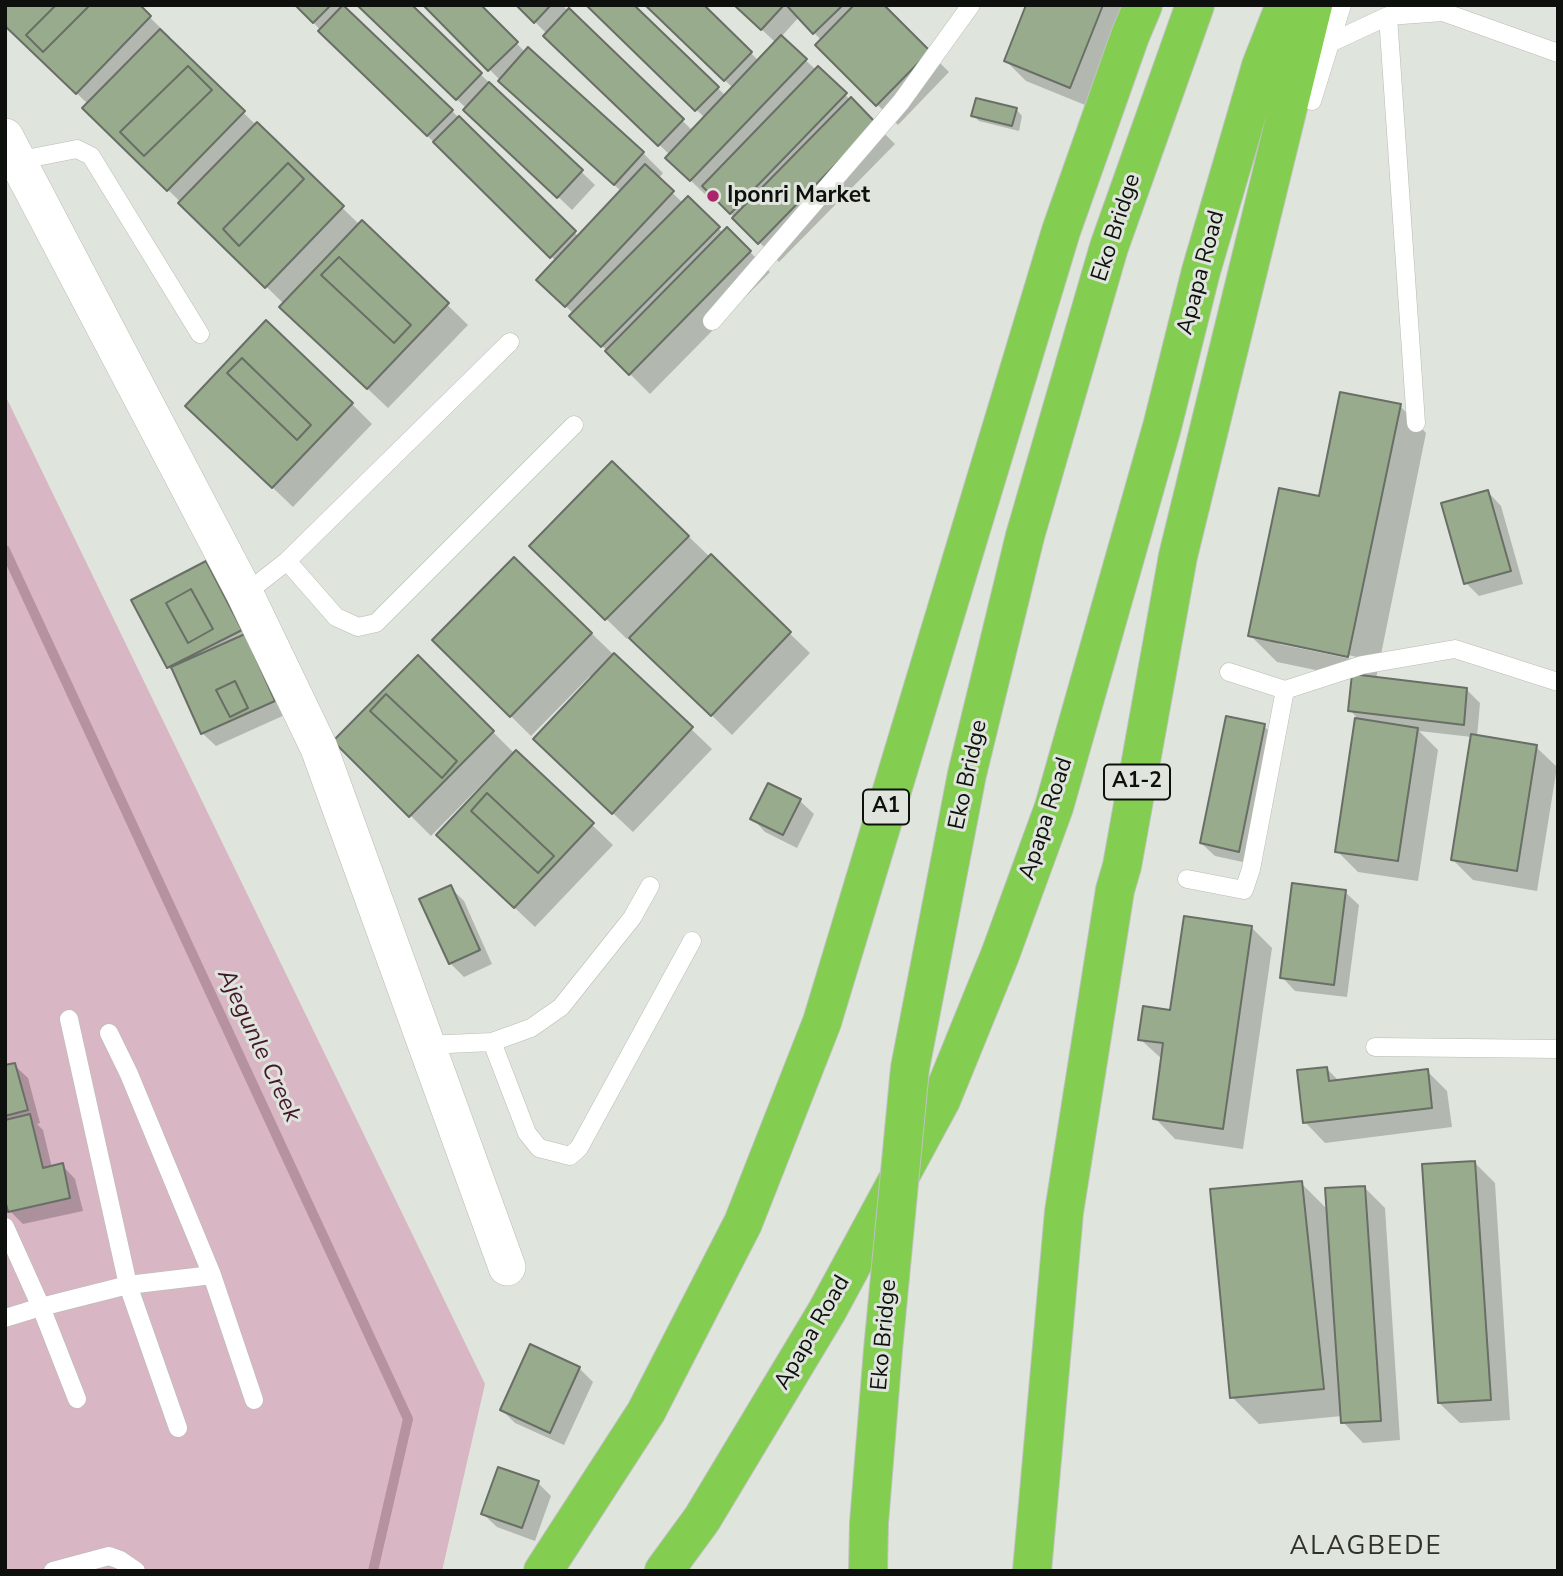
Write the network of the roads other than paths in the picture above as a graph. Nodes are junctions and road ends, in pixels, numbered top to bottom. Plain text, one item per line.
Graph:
1 (971, 5) edge
2 (1143, 5) edge
3 (1195, 5) edge
4 (1284, 5) edge
5 (1313, 5) edge
6 (1342, 5) edge
7 (1388, 16) junction
8 (1330, 43) junction
9 (1558, 53) edge
10 (1312, 101) dead end
11 (11, 149) edge
12 (712, 321) dead end
13 (200, 334) dead end
14 (510, 342) dead end
15 (1416, 423) dead end
16 (574, 425) dead end
17 (287, 561) junction
18 (244, 594) junction
19 (1229, 672) dead end
20 (1558, 682) edge
21 (1285, 690) junction
22 (1187, 879) dead end
23 (650, 886) dead end
24 (692, 941) dead end
25 (69, 1019) dead end
26 (109, 1033) dead end
27 (492, 1042) junction
28 (426, 1045) junction
29 (1375, 1046) dead end
30 (1558, 1049) edge
31 (5, 1227) edge
32 (507, 1268) dead end
33 (212, 1275) junction
34 (128, 1285) junction
35 (41, 1307) junction
36 (5, 1318) edge
37 (77, 1399) dead end
38 (254, 1400) dead end
39 (178, 1428) dead end
40 (53, 1571) edge
41 (136, 1571) edge
42 (544, 1571) edge
43 (664, 1571) edge
44 (868, 1571) edge
45 (1032, 1571) edge

1 - 12 lane
2 - 42 highway, A1
3 - 44 highway, Eko Bridge, bridge
4 - 43 highway, Apapa Road, bridge
5 - 45 highway, A1-2
6 - 8 lane
7 - 8 lane
7 - 9 lane
7 - 15 lane
8 - 10 lane
11 - 13 lane
11 - 18 street
14 - 17 lane
16 - 17 lane
17 - 18 lane
18 - 28 street
19 - 21 lane
20 - 21 lane
21 - 22 lane
23 - 27 lane
24 - 27 lane
25 - 34 lane
26 - 33 lane
27 - 28 lane
28 - 32 street
29 - 30 lane
31 - 35 lane
33 - 34 lane
33 - 38 lane
34 - 35 lane
34 - 39 lane
35 - 36 lane
35 - 37 lane
40 - 41 lane

